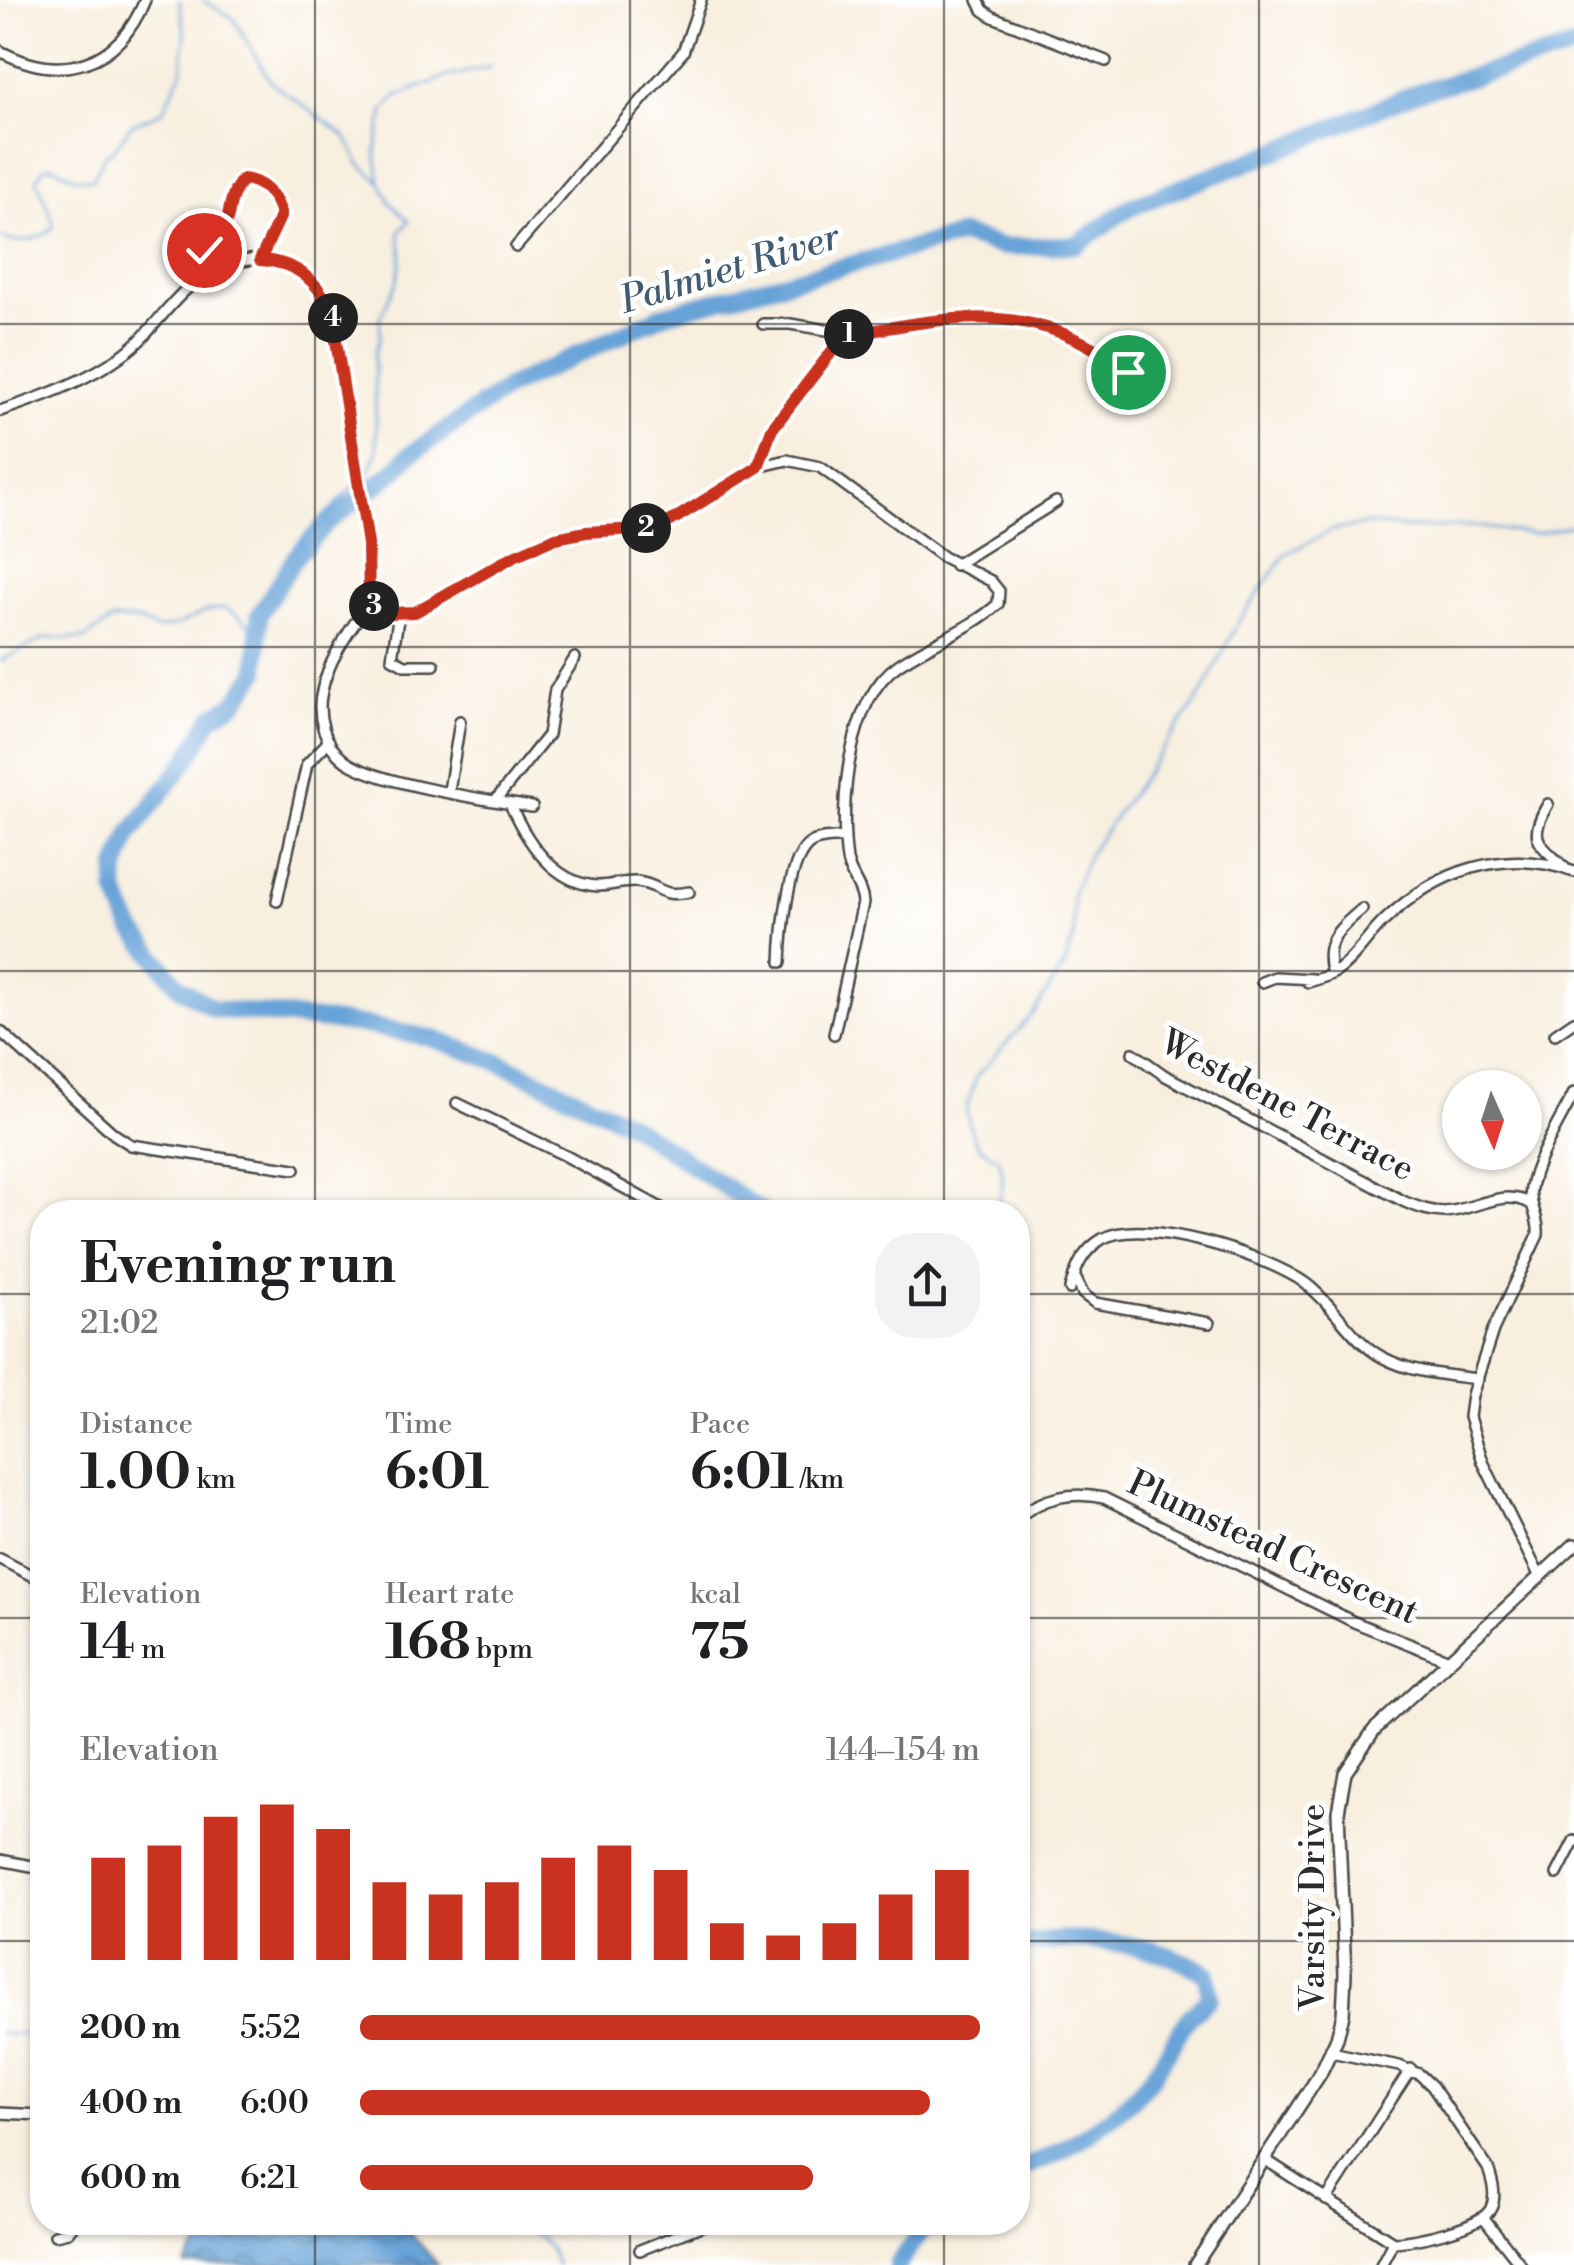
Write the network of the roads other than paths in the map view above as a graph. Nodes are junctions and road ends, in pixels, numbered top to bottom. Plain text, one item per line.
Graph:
1 (145, 0) edge
2 (701, 0) edge
3 (978, 0) edge
4 (0, 51) edge
5 (1106, 61) dead end
6 (516, 247) dead end
7 (204, 250) dead end
8 (260, 260) junction
9 (763, 324) dead end
10 (846, 333) junction
11 (1146, 391) dead end
12 (0, 412) edge
13 (758, 467) junction
14 (1056, 502) dead end
15 (955, 564) junction
16 (369, 602) junction
17 (399, 613) junction
18 (574, 658) dead end
19 (434, 665) dead end
20 (460, 721) dead end
21 (329, 741) junction
22 (450, 791) junction
23 (495, 802) junction
24 (510, 804) junction
25 (1548, 804) dead end
26 (532, 807) dead end
27 (845, 837) junction
28 (1571, 871) edge
29 (689, 892) dead end
30 (277, 900) dead end
31 (1362, 910) dead end
32 (781, 962) dead end
33 (1332, 974) junction
34 (1262, 982) dead end
35 (1574, 1021) edge
36 (0, 1031) edge
37 (834, 1034) dead end
38 (1556, 1034) dead end
39 (1133, 1054) dead end
40 (1574, 1093) edge
41 (457, 1103) dead end
42 (295, 1169) dead end
43 (646, 1200) edge
44 (1531, 1204) junction
45 (1074, 1275) junction
46 (1070, 1289) dead end
47 (1209, 1323) dead end
48 (1478, 1379) junction
49 (1030, 1508) edge
50 (1574, 1545) edge
51 (0, 1559) edge
52 (30, 1575) edge
53 (1539, 1575) junction
54 (1449, 1660) junction
55 (1574, 1841) edge
56 (0, 1860) edge
57 (30, 1866) edge
58 (1557, 1874) dead end
59 (1331, 2052) junction
60 (1411, 2070) junction
61 (0, 2114) edge
62 (30, 2115) edge
63 (1264, 2159) junction
64 (1326, 2200) junction
65 (1484, 2218) junction
66 (678, 2235) edge
67 (1393, 2242) junction
68 (640, 2250) dead end
69 (1195, 2265) edge
70 (1380, 2265) edge
71 (1521, 2265) edge

1 - 4 street
2 - 6 street
3 - 5 street
7 - 8 street
8 - 12 street
8 - 16 street
9 - 10 street
10 - 11 street
10 - 13 street
13 - 15 street
13 - 17 street
14 - 15 street
15 - 27 street
16 - 17 street
16 - 21 street
17 - 19 street
18 - 23 street
20 - 22 street
21 - 22 street
21 - 30 street
22 - 23 street
23 - 24 street
24 - 26 street
24 - 29 street
25 - 28 street
27 - 32 street
27 - 37 street
28 - 33 street
31 - 33 street
33 - 34 street
35 - 38 street
36 - 42 street
39 - 44 street, Westdene Terrace
40 - 44 street
41 - 43 street
44 - 48 street
45 - 46 street
45 - 47 street
45 - 48 street
48 - 53 street
49 - 54 street, Plumstead Crescent
50 - 53 street, Varsity Drive
51 - 52 street
53 - 54 street, Varsity Drive
54 - 59 street, Varsity Drive
55 - 58 street
56 - 57 street
59 - 60 street
59 - 63 street, Varsity Drive
60 - 64 street
60 - 65 street
61 - 62 street
63 - 64 street
63 - 69 street, Varsity Drive
64 - 67 street
65 - 67 street
65 - 71 street
66 - 68 street
67 - 70 street

